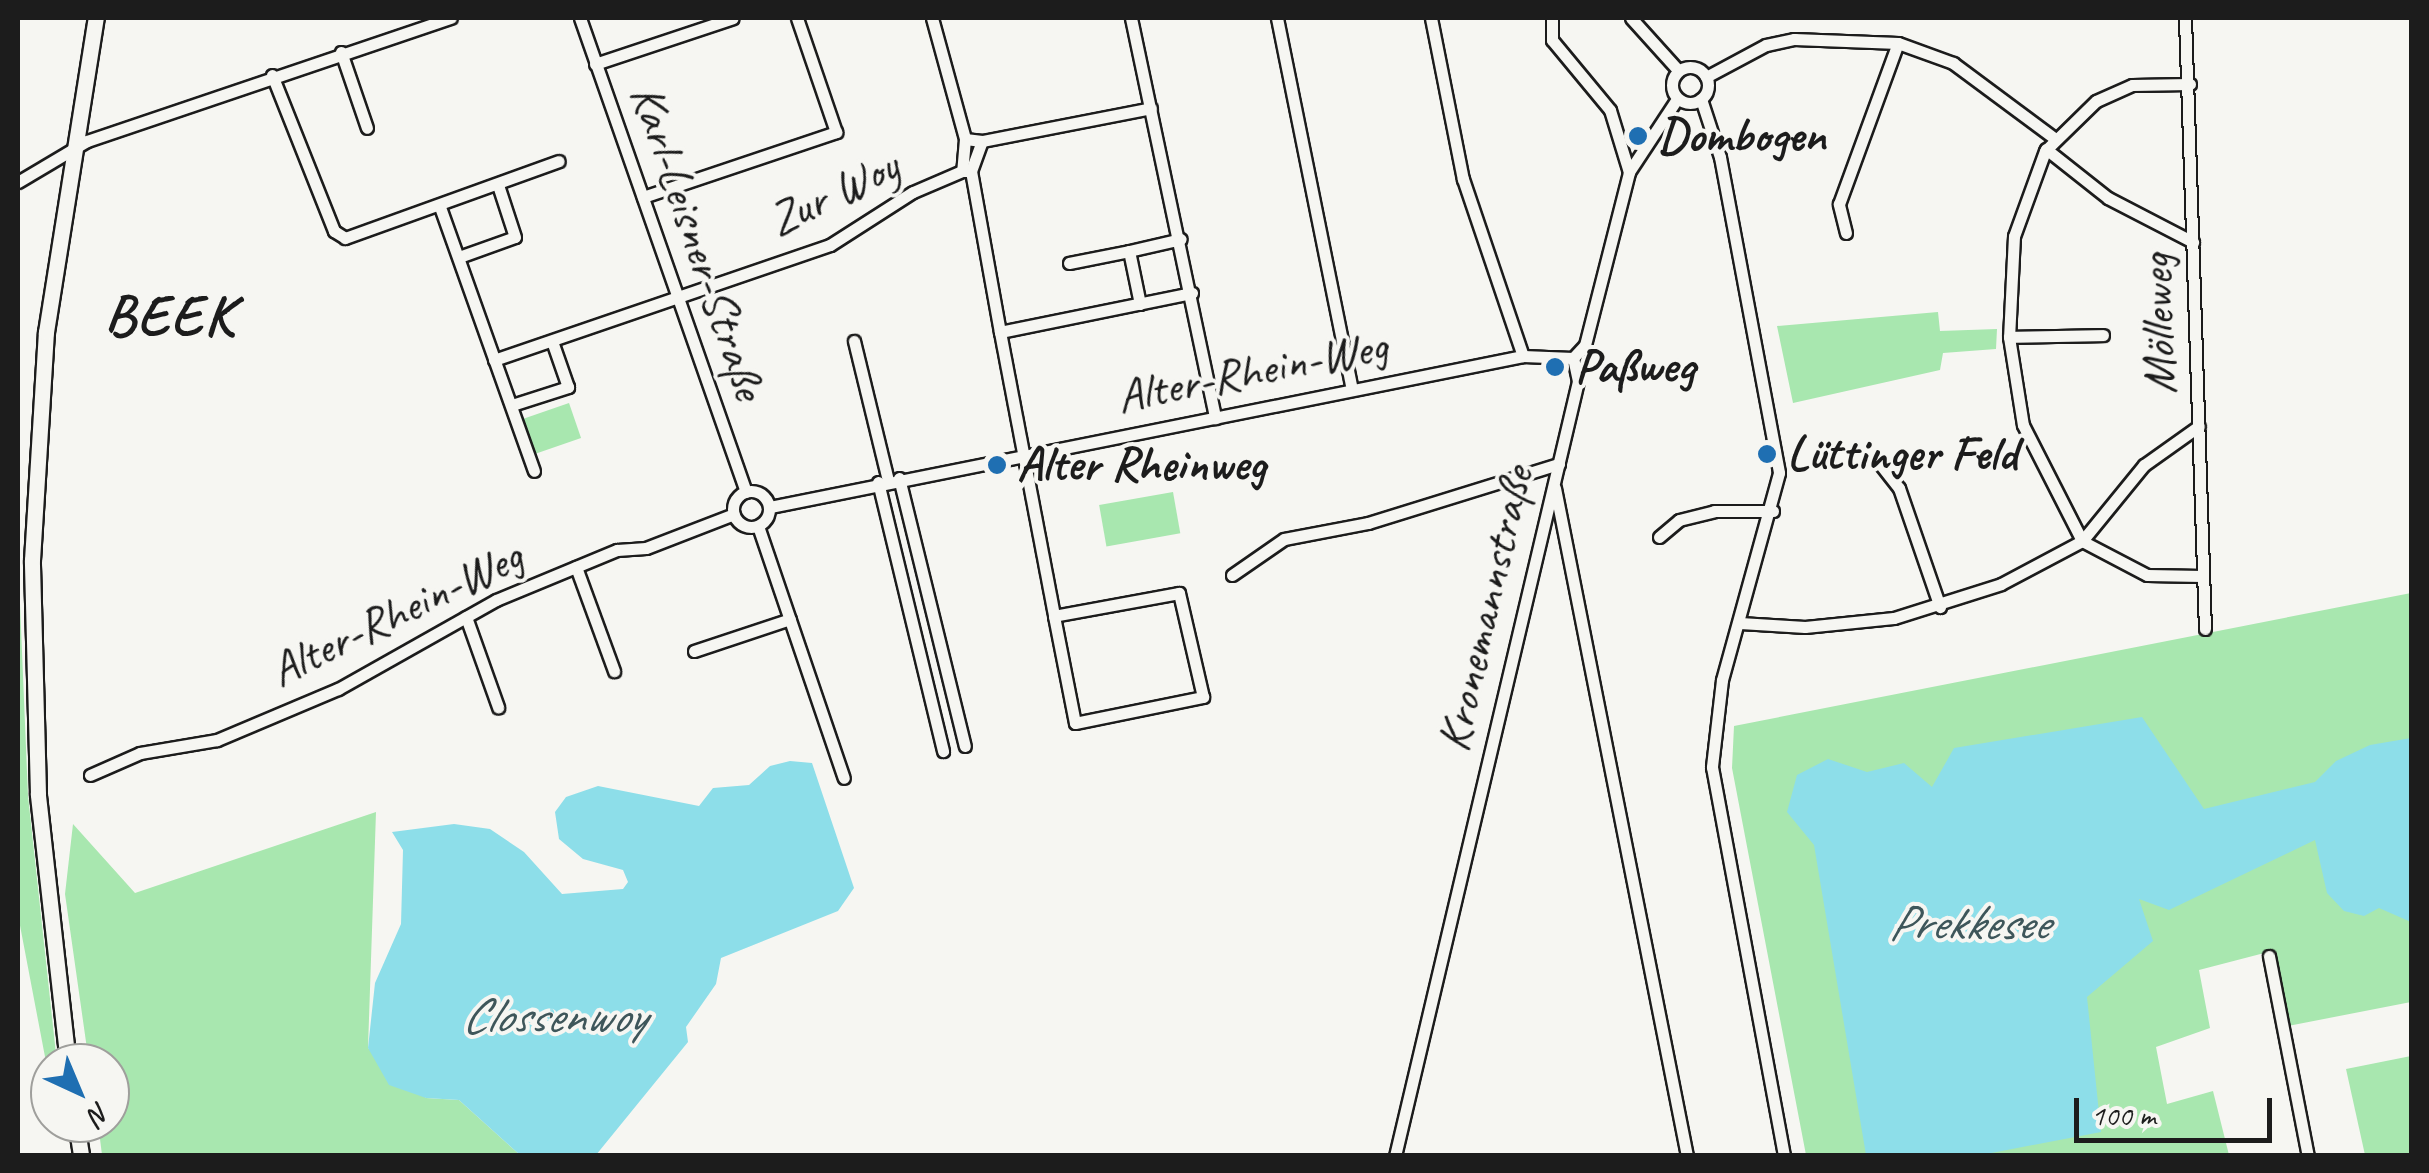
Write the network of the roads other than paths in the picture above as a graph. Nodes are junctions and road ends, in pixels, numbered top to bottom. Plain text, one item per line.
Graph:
1 (96, 18) edge
2 (450, 18) edge
3 (580, 18) edge
4 (733, 18) edge
5 (797, 18) edge
6 (932, 18) edge
7 (1132, 18) edge
8 (1277, 18) edge
9 (1431, 18) edge
10 (1552, 18) edge
11 (1631, 18) edge
12 (2184, 18) edge
13 (1898, 43) junction
14 (341, 52) junction
15 (596, 64) junction
16 (1678, 70) junction
17 (272, 74) junction
18 (1706, 77) junction
19 (2190, 84) junction
20 (1677, 99) junction
21 (1701, 99) junction
22 (1150, 108) junction
23 (367, 128) dead end
24 (965, 139) junction
25 (982, 142) junction
26 (2050, 144) junction
27 (71, 148) junction
28 (559, 161) dead end
29 (967, 171) junction
30 (1629, 172) junction
31 (18, 182) edge
32 (498, 185) junction
33 (644, 197) junction
34 (440, 206) junction
35 (1846, 233) dead end
36 (1181, 239) junction
37 (2193, 242) junction
38 (1128, 251) junction
39 (460, 256) junction
40 (1069, 264) dead end
41 (1192, 294) junction
42 (678, 297) junction
43 (1140, 304) junction
44 (1000, 332) junction
45 (2103, 335) dead end
46 (2009, 337) junction
47 (552, 341) junction
48 (854, 341) dead end
49 (1524, 356) junction
50 (1573, 358) junction
51 (494, 360) junction
52 (1352, 390) junction
53 (512, 405) junction
54 (1215, 418) junction
55 (2199, 426) junction
56 (1024, 452) junction
57 (1876, 460) dead end
58 (1558, 464) junction
59 (534, 471) dead end
60 (889, 480) junction
61 (1554, 484) junction
62 (746, 492) junction
63 (770, 507) junction
64 (1773, 511) junction
65 (734, 514) junction
66 (758, 526) junction
67 (1659, 537) dead end
68 (2082, 541) junction
69 (576, 567) junction
70 (1232, 576) dead end
71 (2202, 576) junction
72 (1940, 607) junction
73 (1054, 616) junction
74 (466, 617) junction
75 (790, 619) junction
76 (1740, 622) junction
77 (2205, 629) dead end
78 (694, 651) dead end
79 (614, 671) dead end
80 (498, 707) dead end
81 (965, 746) dead end
82 (943, 751) dead end
83 (90, 775) dead end
84 (844, 778) dead end
85 (2268, 956) dead end
86 (66, 1043) edge
87 (2305, 1155) edge
88 (1395, 1156) edge
89 (1687, 1156) edge
90 (1784, 1156) edge

1 - 27 main road
2 - 14 street
3 - 15 street, Karl-Leisner-Straße
4 - 15 street
5 - 33 street
6 - 24 street
7 - 22 street
8 - 52 street
9 - 49 street
10 - 30 street
11 - 16 street
12 - 19 street, Mölleweg
13 - 18 street
13 - 26 street
13 - 35 street
14 - 17 street
14 - 23 street
15 - 33 street, Karl-Leisner-Straße
16 - 18 street
16 - 20 street
17 - 27 street
17 - 34 street
18 - 21 street
19 - 26 street
19 - 37 street, Mölleweg
20 - 21 street
20 - 30 street, Kronemannstraße
21 - 64 street
22 - 25 street
22 - 36 street
24 - 25 street
24 - 29 street
25 - 29 street
26 - 37 street
26 - 46 street
27 - 31 street
27 - 86 main road
28 - 32 street
29 - 42 street, Zur Woy
29 - 44 street
30 - 50 street, Kronemannstraße
32 - 34 street
32 - 39 street
33 - 42 street, Karl-Leisner-Straße
34 - 39 street
36 - 38 street
36 - 41 street
37 - 55 street, Mölleweg
38 - 40 street
38 - 43 street
39 - 51 street
41 - 43 street
41 - 54 street
42 - 47 street, Zur Woy
42 - 62 street, Karl-Leisner-Straße
43 - 44 street
44 - 56 street
45 - 46 street
46 - 68 street
47 - 51 street, Zur Woy
47 - 53 street
48 - 60 street
49 - 50 street, Alter-Rhein-Weg
49 - 52 street, Alter-Rhein-Weg
50 - 58 street, Kronemannstraße
51 - 53 street
52 - 54 street, Alter-Rhein-Weg
53 - 59 street
54 - 56 street, Alter-Rhein-Weg
55 - 68 street
55 - 71 street, Mölleweg
56 - 60 street, Alter-Rhein-Weg
56 - 73 street
57 - 72 street
58 - 61 street, Kronemannstraße
58 - 70 street
60 - 63 street, Alter-Rhein-Weg
60 - 81 street
60 - 82 street
61 - 88 street, Kronemannstraße
61 - 89 street
62 - 63 street
62 - 65 street
63 - 66 street
64 - 67 street
64 - 76 street
65 - 66 street
65 - 69 street, Alter-Rhein-Weg
66 - 75 street
68 - 71 street
68 - 72 street
69 - 74 street, Alter-Rhein-Weg
69 - 79 street
71 - 77 street, Mölleweg
72 - 76 street
73 - 73 street
74 - 80 street
74 - 83 street, Alter-Rhein-Weg
75 - 78 street
75 - 84 street
76 - 90 street
85 - 87 street

